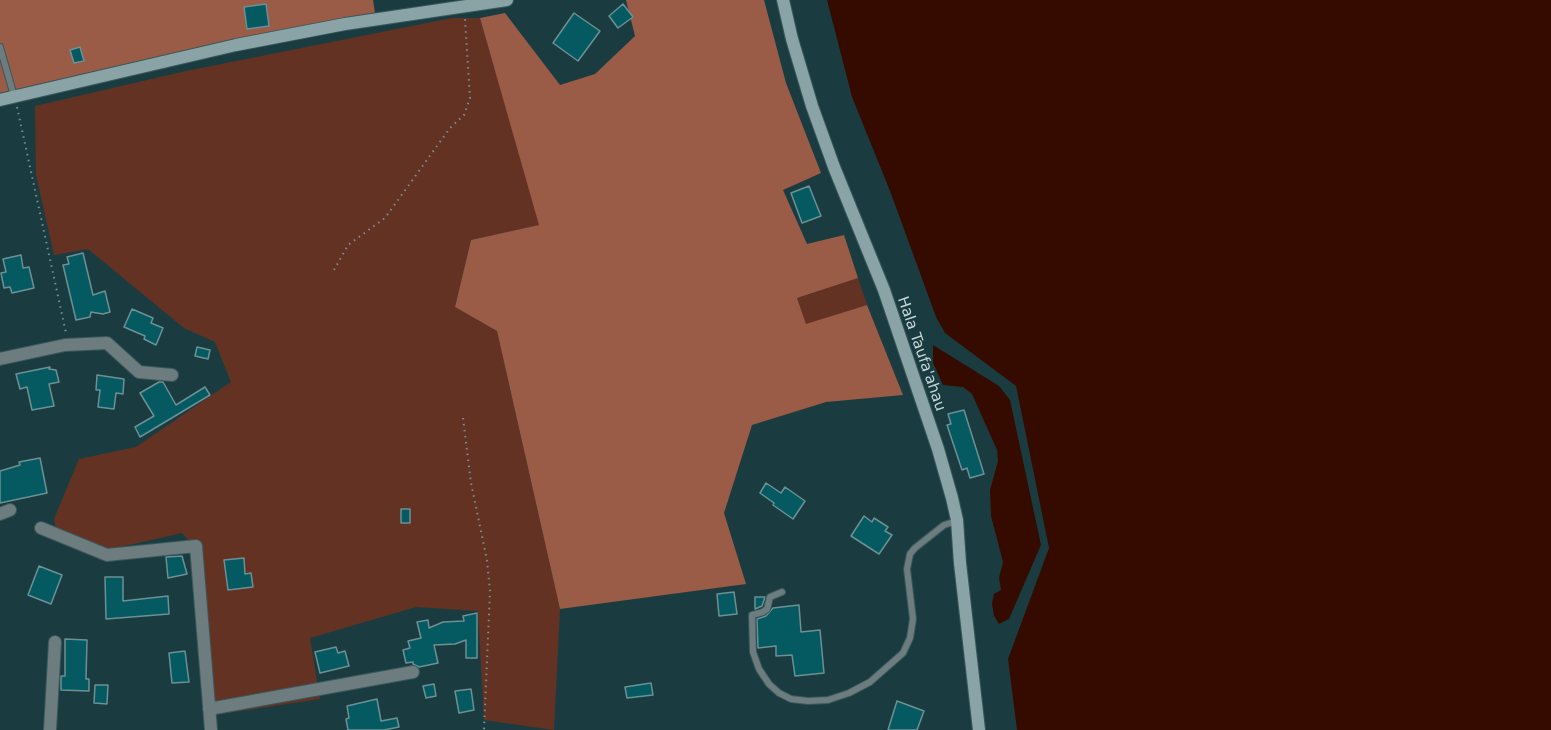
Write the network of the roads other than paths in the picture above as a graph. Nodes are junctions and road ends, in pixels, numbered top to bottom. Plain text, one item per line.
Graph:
1 (507, 0) edge
2 (783, 0) edge
3 (0, 47) edge
4 (14, 96) junction
5 (0, 100) edge
6 (0, 359) edge
7 (172, 375) dead end
8 (957, 520) junction
9 (41, 528) dead end
10 (782, 592) dead end
11 (55, 642) dead end
12 (413, 672) dead end
13 (209, 709) junction
14 (50, 730) edge
15 (211, 730) edge
16 (979, 730) edge

1 - 4 street
2 - 8 street, Hala Taufa'ahau
3 - 4 lane
4 - 5 street
6 - 7 street
8 - 10 lane
8 - 16 street, Hala Taufa'ahau
9 - 13 street
11 - 14 street
12 - 13 street
13 - 15 street

